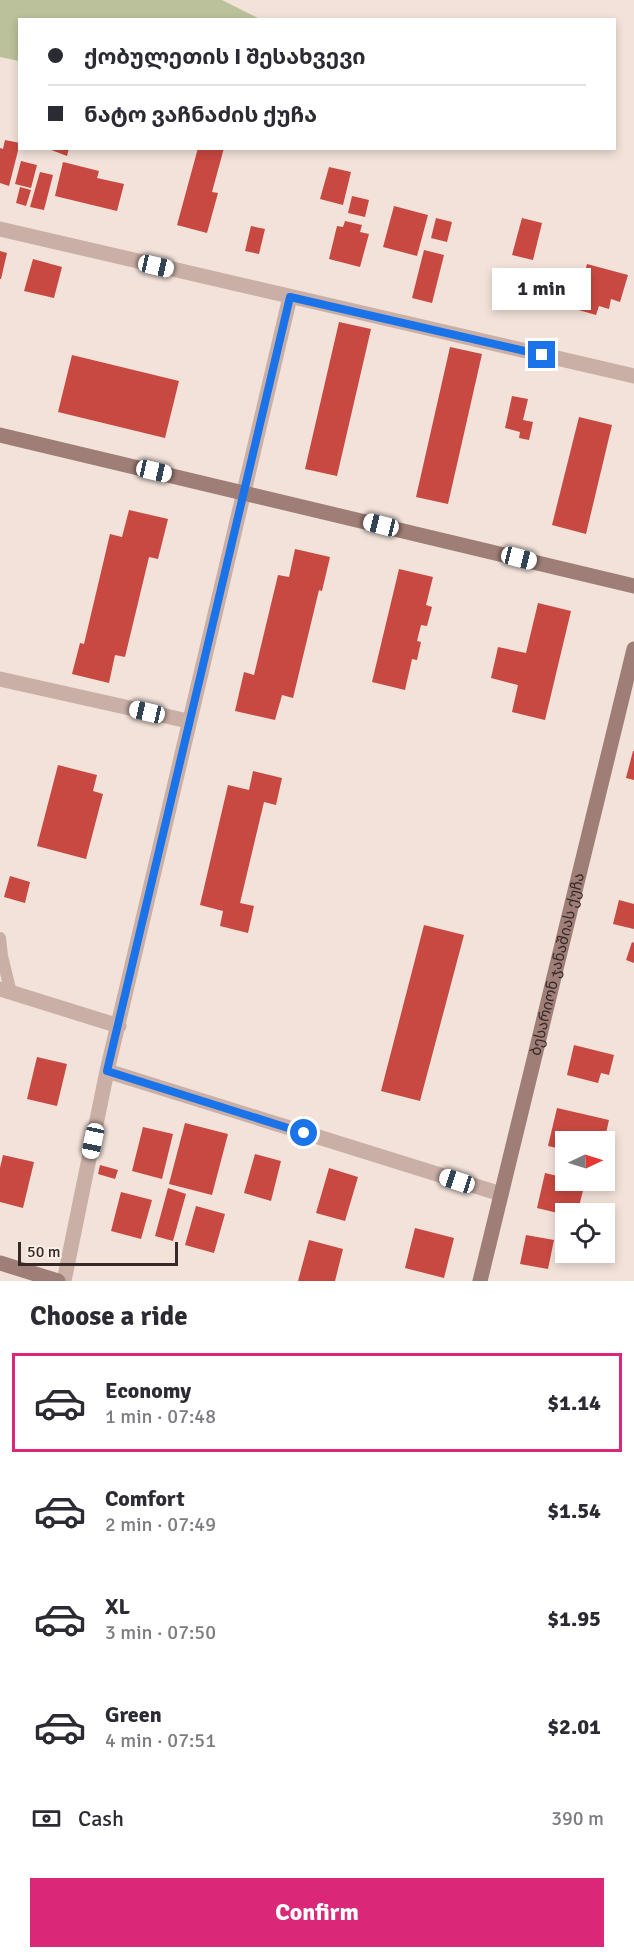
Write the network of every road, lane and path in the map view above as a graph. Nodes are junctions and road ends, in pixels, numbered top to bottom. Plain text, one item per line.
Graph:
1 (0, 229) edge
2 (290, 297) junction
3 (634, 376) edge
4 (0, 435) edge
5 (243, 492) junction
6 (634, 585) edge
7 (634, 649) edge
8 (0, 679) edge
9 (188, 721) junction
10 (0, 938) edge
11 (5, 991) edge
12 (119, 1026) junction
13 (107, 1071) junction
14 (501, 1194) junction
15 (0, 1263) edge
16 (58, 1281) edge
17 (64, 1281) edge
18 (480, 1281) edge

1 - 2 street
2 - 3 street
2 - 5 street
4 - 5 street
5 - 6 street
5 - 9 street
7 - 14 street, ბესარიონ ჯანაშიას ქუჩა
8 - 9 street
9 - 12 street
10 - 11 lane
11 - 12 street
12 - 13 street
13 - 14 street
13 - 17 street
14 - 18 street, ბესარიონ ჯანაშიას ქუჩა
15 - 16 street

